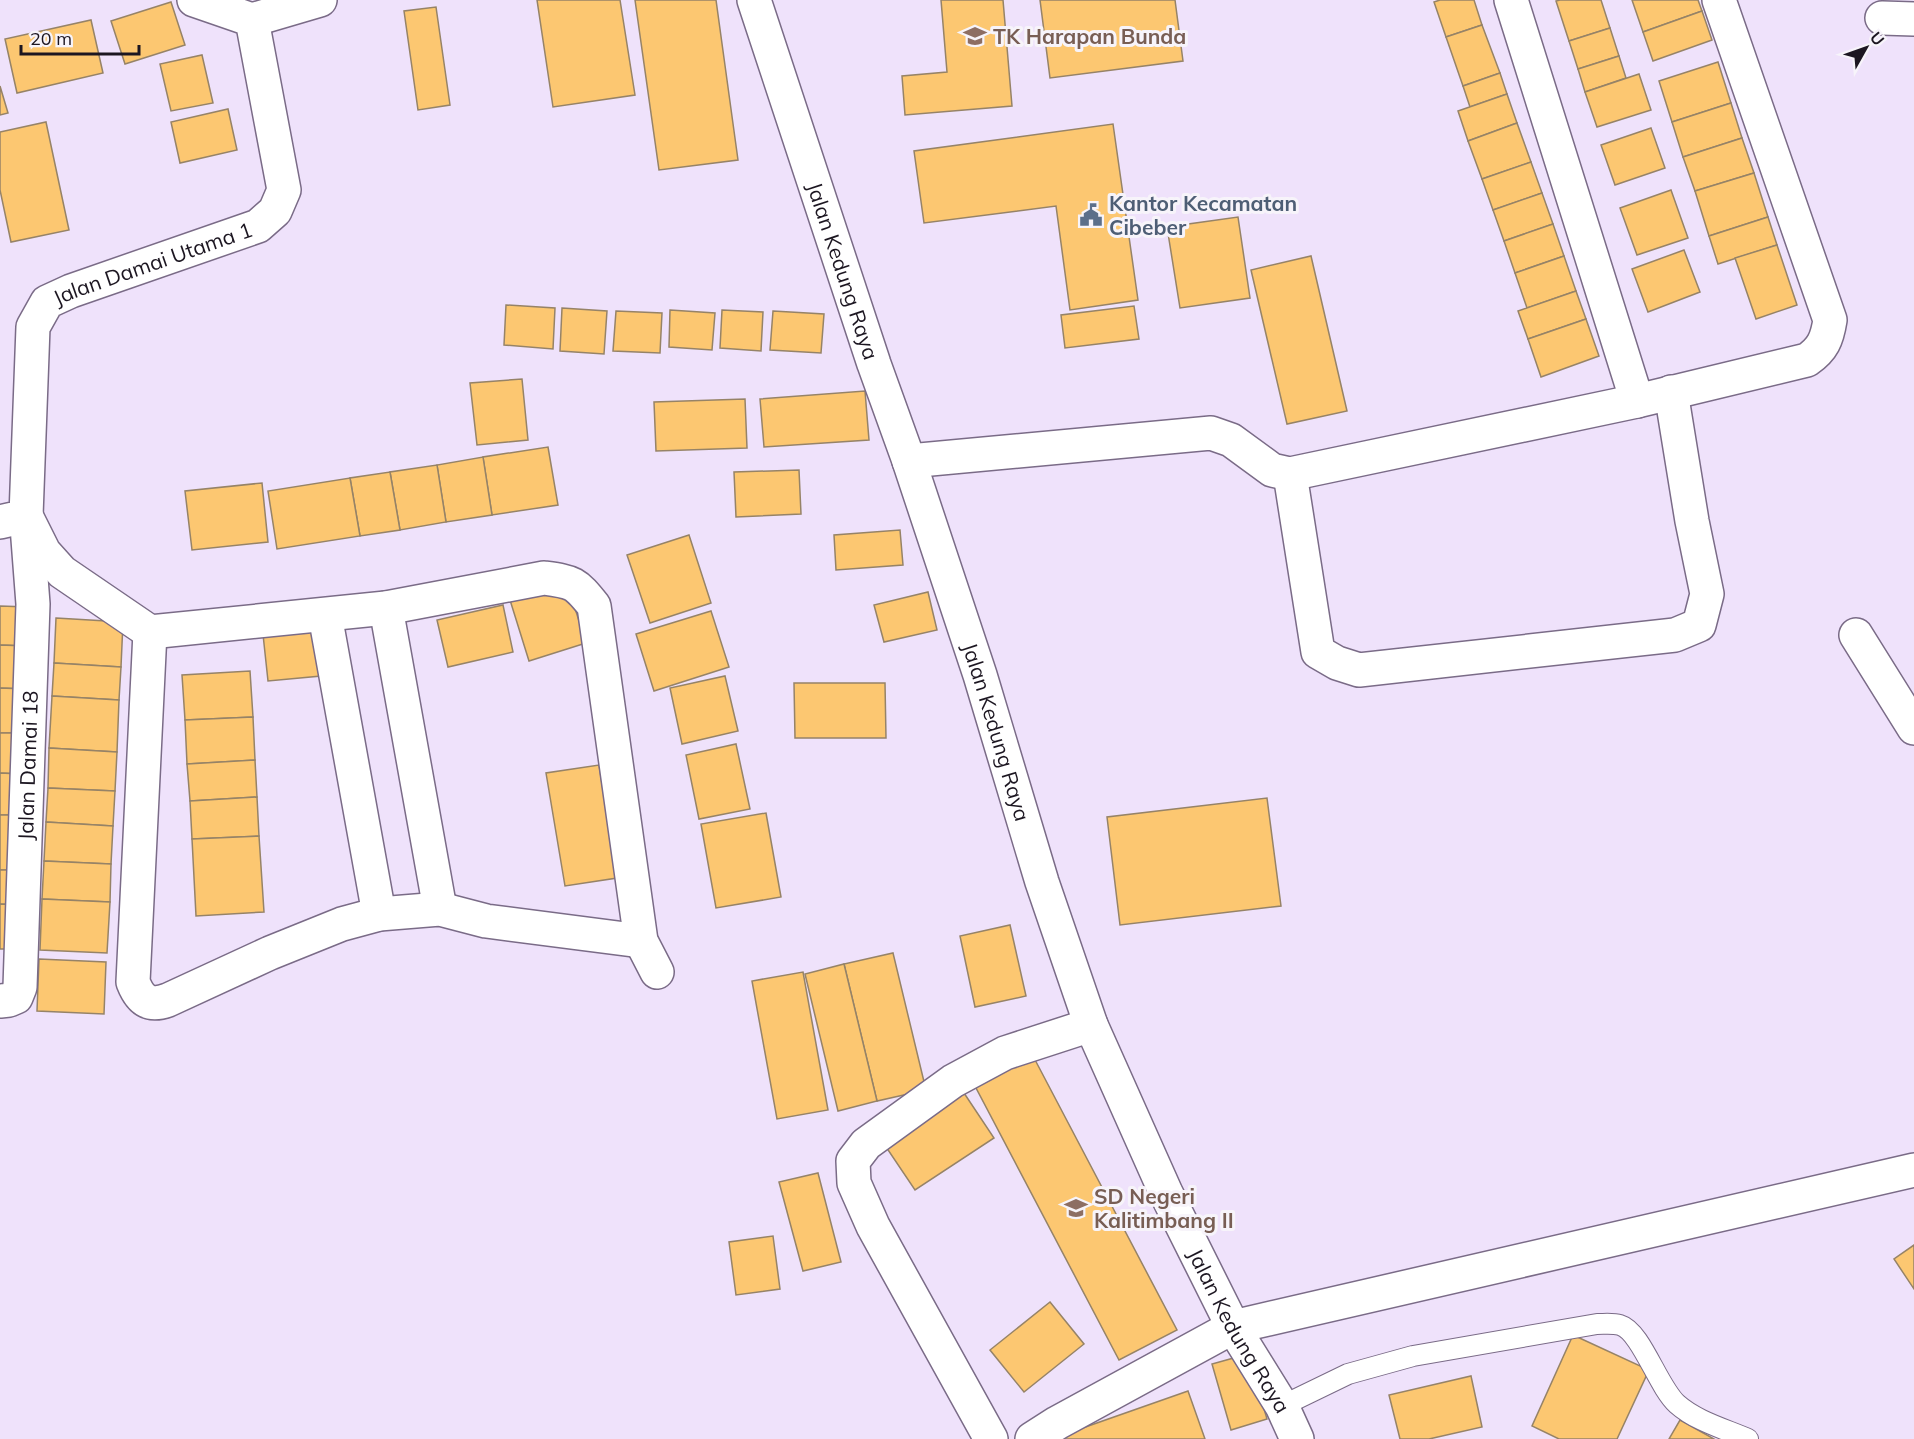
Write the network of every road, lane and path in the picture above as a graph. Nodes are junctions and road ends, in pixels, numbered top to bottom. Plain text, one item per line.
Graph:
1 (194, 0) edge
2 (320, 0) edge
3 (754, 0) edge
4 (1511, 0) edge
5 (1719, 0) edge
6 (252, 20) junction
7 (1671, 392) junction
8 (1637, 401) junction
9 (909, 461) junction
10 (1290, 474) junction
11 (13, 519) edge
12 (386, 608) junction
13 (326, 615) junction
14 (150, 632) junction
15 (1856, 635) dead end
16 (1914, 728) edge
17 (440, 909) junction
18 (379, 914) junction
19 (642, 941) junction
20 (657, 972) dead end
21 (0, 1000) edge
22 (1091, 1025) junction
23 (1914, 1170) edge
24 (1233, 1327) junction
25 (1282, 1406) junction
26 (991, 1439) edge
27 (1032, 1439) edge
28 (1297, 1439) edge
29 (1748, 1439) edge

1 - 6 street
2 - 6 street
3 - 9 street, Jalan Kedung Raya
4 - 8 street
5 - 7 street
6 - 11 street, Jalan Damai Utama 1
7 - 8 street
7 - 10 street
8 - 10 street
9 - 10 street
9 - 22 street, Jalan Kedung Raya
11 - 14 street
11 - 21 street, Jalan Damai 18
12 - 13 street
12 - 17 street
12 - 19 street
13 - 14 street
13 - 18 street
14 - 18 street
15 - 16 street
17 - 18 street
17 - 19 street
19 - 20 street
22 - 24 street, Jalan Kedung Raya
22 - 26 street
23 - 24 street
24 - 25 street, Jalan Kedung Raya
24 - 27 street
25 - 28 street, Jalan Kedung Raya
25 - 29 lane

